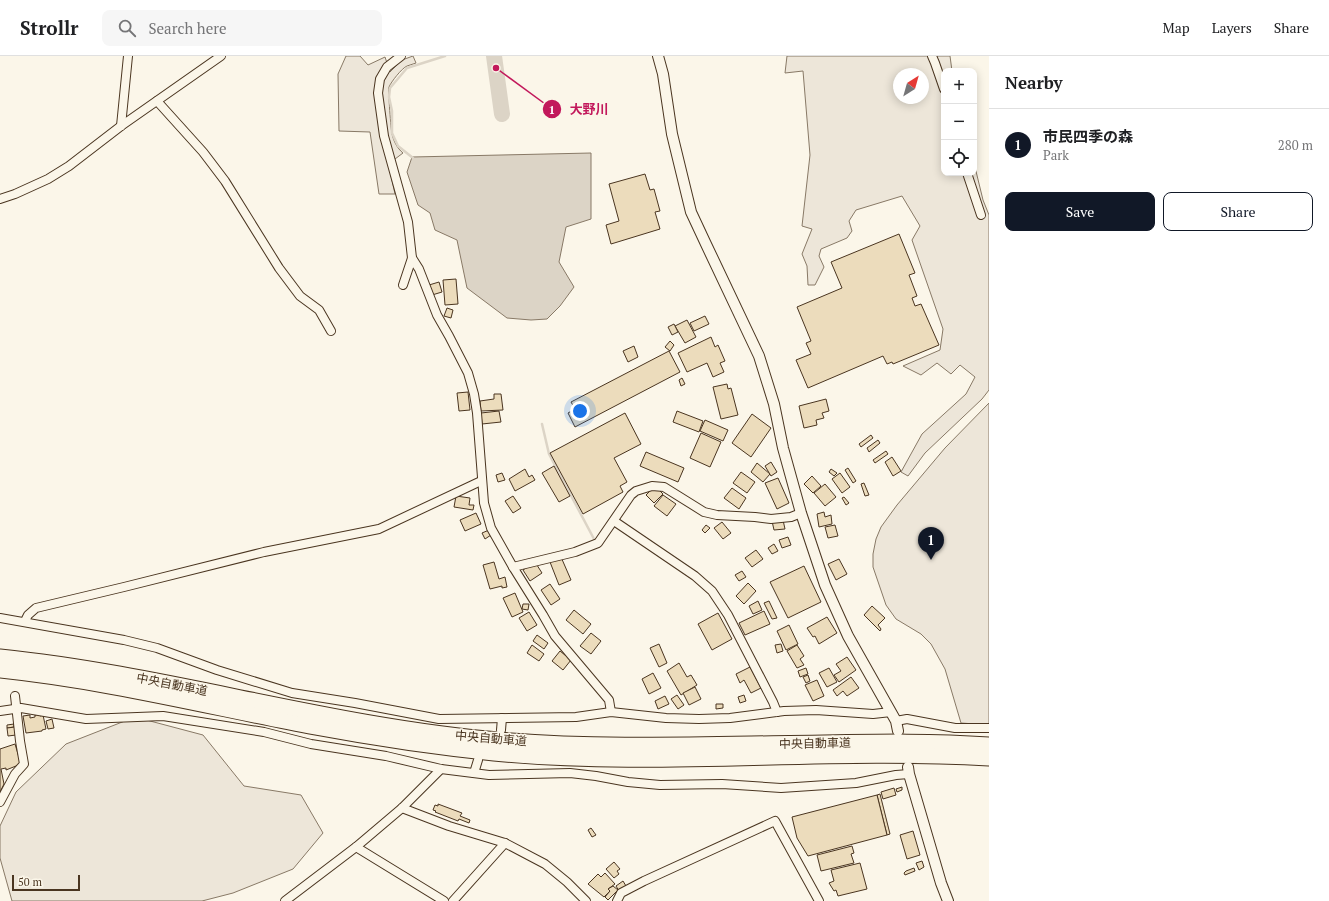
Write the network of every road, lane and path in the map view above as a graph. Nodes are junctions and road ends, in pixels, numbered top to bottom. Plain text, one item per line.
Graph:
1 (128, 56) edge
2 (221, 56) edge
3 (401, 56) edge
4 (658, 56) edge
5 (932, 56) edge
6 (941, 80) edge
7 (157, 101) junction
8 (121, 126) junction
9 (968, 176) edge
10 (0, 199) edge
11 (981, 215) dead end
12 (412, 258) junction
13 (402, 285) dead end
14 (332, 331) dead end
15 (482, 481) junction
16 (801, 513) junction
17 (614, 521) junction
18 (512, 567) junction
19 (0, 618) edge
20 (25, 622) junction
21 (0, 657) edge
22 (0, 670) edge
23 (15, 696) dead end
24 (16, 708) junction
25 (0, 711) edge
26 (611, 712) junction
27 (776, 712) junction
28 (502, 718) junction
29 (895, 721) junction
30 (989, 728) edge
31 (501, 730) dead end
32 (989, 745) edge
33 (989, 758) edge
34 (478, 760) dead end
35 (441, 769) junction
36 (909, 770) joint
37 (474, 772) junction
38 (0, 802) edge
39 (402, 808) junction
40 (505, 843) junction
41 (356, 847) junction
42 (285, 901) edge
43 (444, 901) edge
44 (453, 901) edge
45 (586, 901) edge
46 (616, 901) edge
47 (819, 901) edge
48 (948, 901) edge

1 - 8 street
2 - 7 street
3 - 12 street
4 - 16 street
5 - 6 street
7 - 8 street
7 - 14 street
8 - 10 street
9 - 11 street
12 - 13 street
12 - 15 street
15 - 18 street
15 - 20 street
16 - 17 street
16 - 29 street
17 - 18 street
17 - 27 street
18 - 26 street
19 - 20 street
20 - 28 street
21 - 32 highway, 中央自動車道
22 - 33 highway, 中央自動車道
23 - 24 street
24 - 25 street
24 - 35 street
24 - 38 street
26 - 27 street
26 - 28 street
27 - 29 street
28 - 31 street
29 - 30 street
34 - 37 street
35 - 37 street
35 - 39 street
36 - 37 street
36 - 48 street
39 - 40 street
39 - 41 street
40 - 44 street
40 - 45 street
41 - 42 street
41 - 43 street
46 - 47 street

